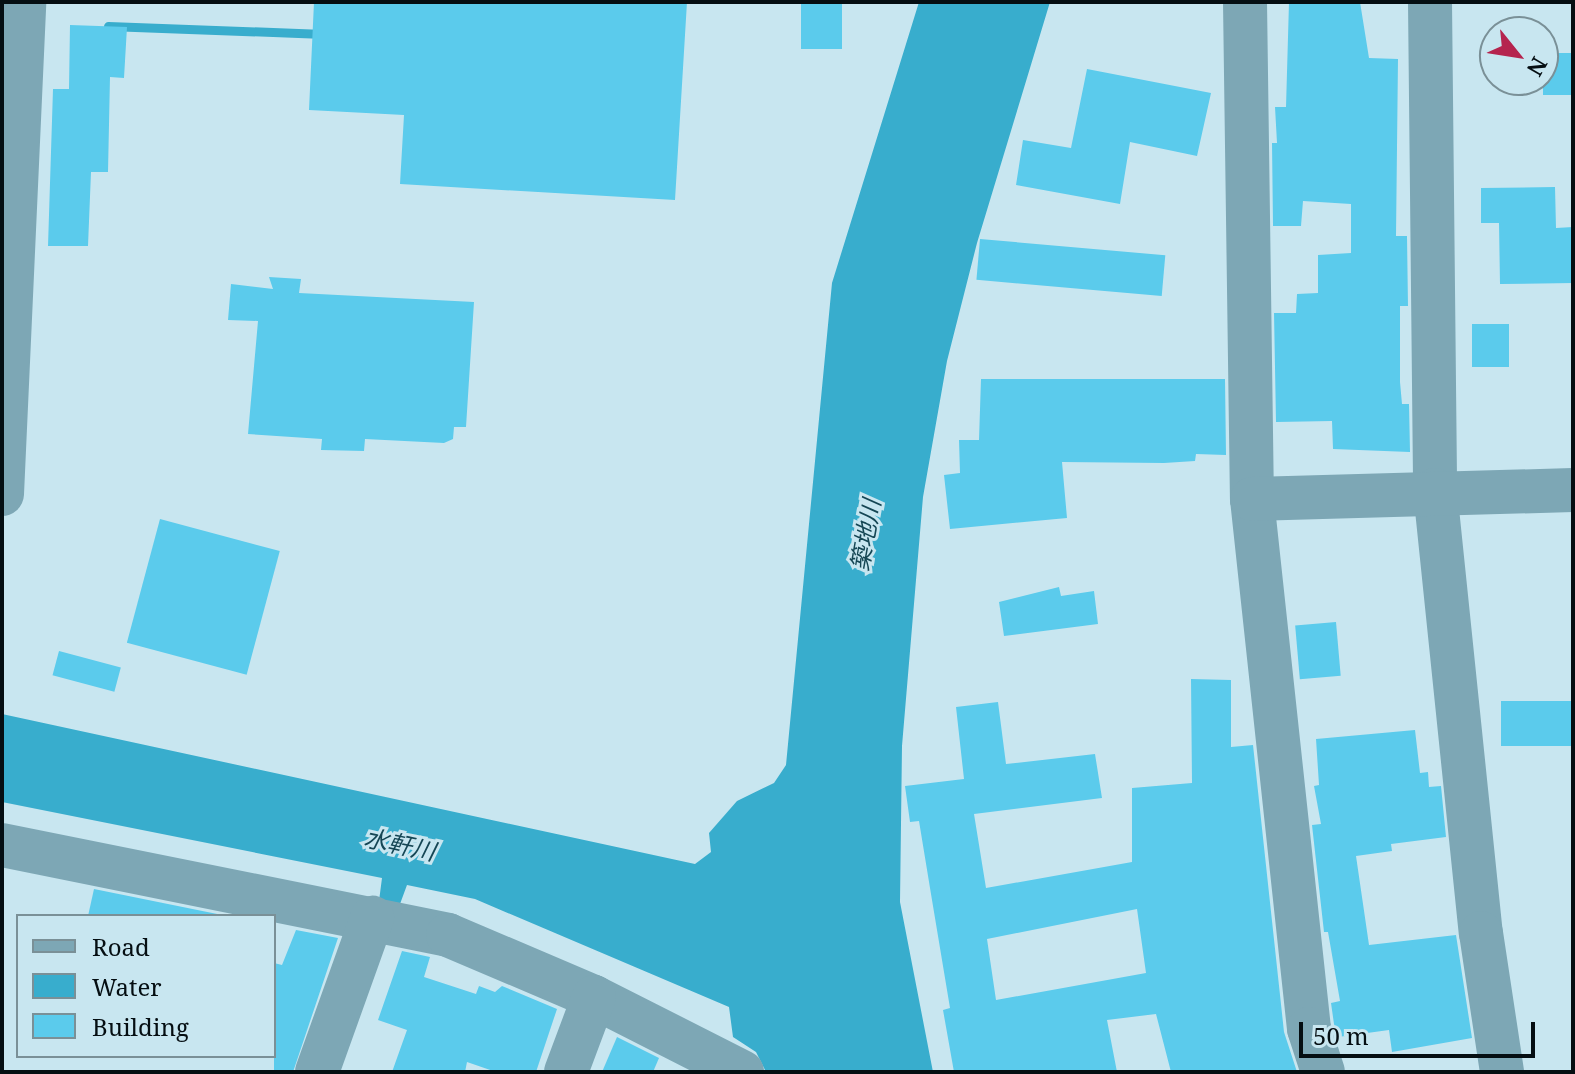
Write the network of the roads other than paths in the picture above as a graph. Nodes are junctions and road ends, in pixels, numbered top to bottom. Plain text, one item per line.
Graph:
1 (24, 2) edge
2 (1245, 2) edge
3 (1430, 2) edge
4 (1435, 490) junction
5 (1573, 490) edge
6 (2, 494) edge
7 (1252, 499) junction
8 (2, 845) edge
9 (372, 918) junction
10 (594, 997) junction
11 (317, 1072) edge
12 (566, 1072) edge
13 (742, 1072) edge
14 (1323, 1072) edge
15 (1502, 1072) edge

1 - 6 street
2 - 7 street
3 - 4 street
4 - 5 street
4 - 7 street
4 - 15 street
7 - 14 street
8 - 9 street
9 - 10 street
9 - 11 street
10 - 12 street
10 - 13 street

